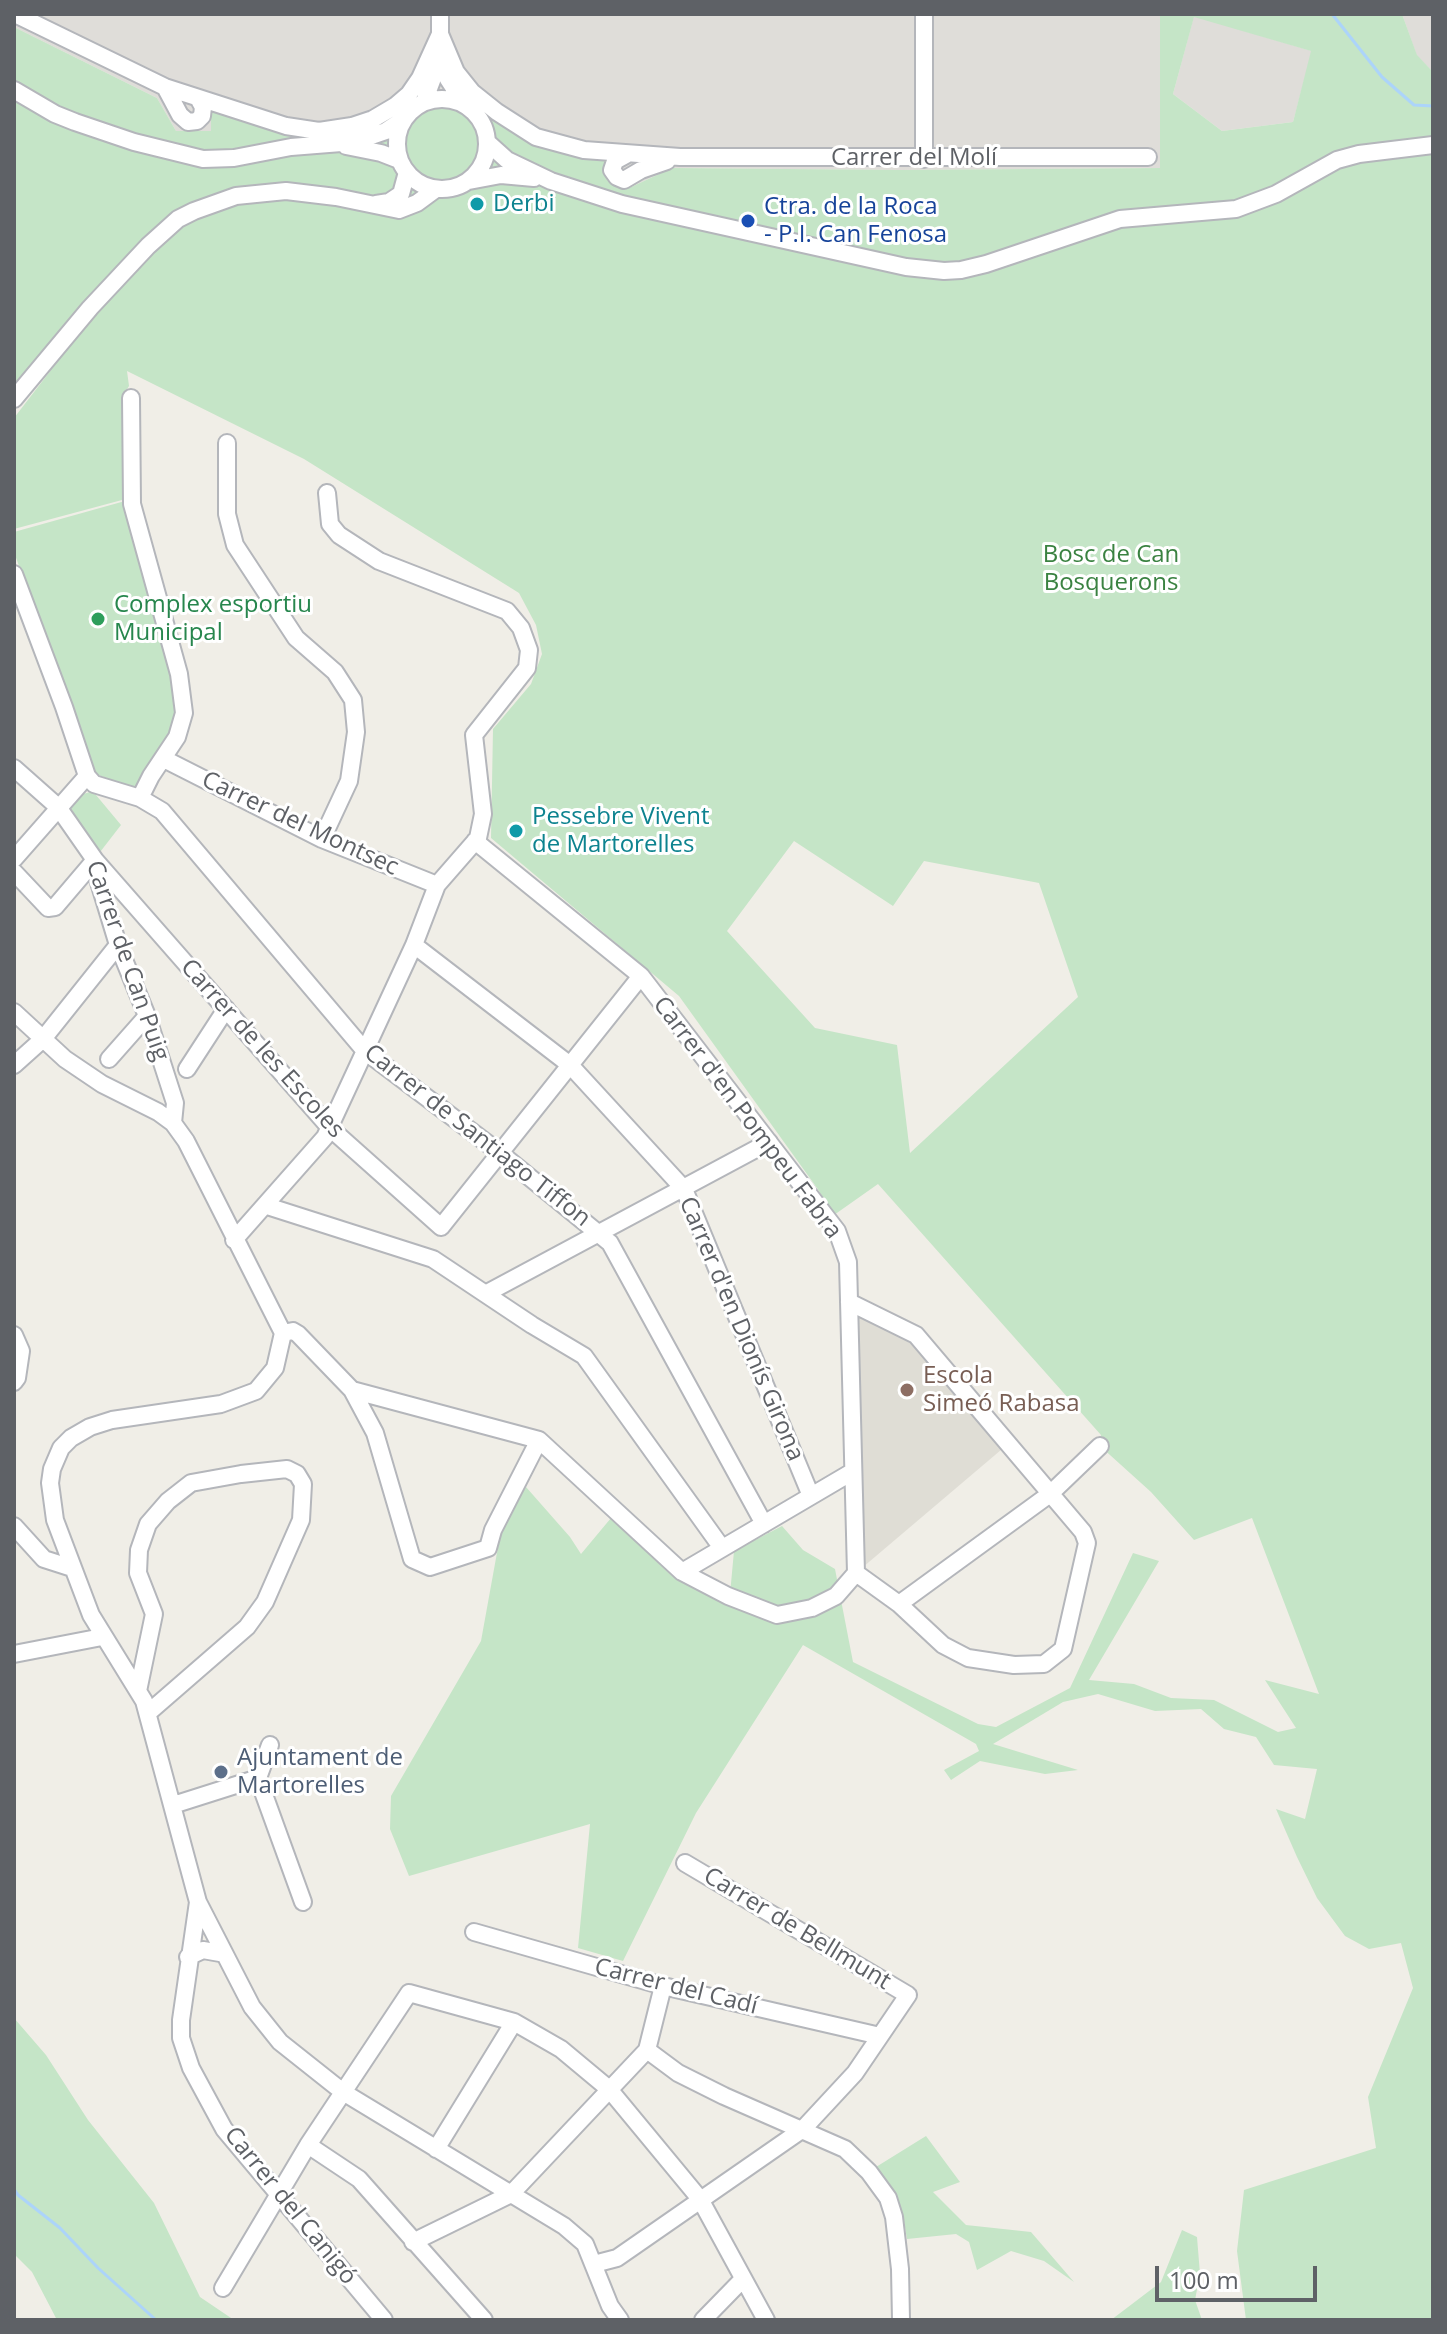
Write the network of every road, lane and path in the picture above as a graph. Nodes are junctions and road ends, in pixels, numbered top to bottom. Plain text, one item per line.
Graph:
1 (15, 14) edge
2 (440, 14) edge
3 (924, 14) edge
4 (440, 34) junction
5 (165, 87) junction
6 (14, 90) edge
7 (198, 98) junction
8 (424, 102) junction
9 (465, 105) junction
10 (404, 119) junction
11 (487, 142) junction
12 (332, 144) junction
13 (1433, 145) edge
14 (626, 155) junction
15 (680, 157) junction
16 (1148, 157) dead end
17 (924, 159) junction
18 (403, 166) junction
19 (551, 181) junction
20 (468, 182) junction
21 (436, 189) junction
22 (374, 204) junction
23 (131, 398) dead end
24 (14, 399) edge
25 (227, 443) dead end
26 (327, 493) dead end
27 (14, 574) edge
28 (164, 759) junction
29 (14, 768) edge
30 (87, 776) junction
31 (140, 798) junction
32 (58, 807) junction
33 (322, 839) junction
34 (475, 841) junction
35 (14, 859) edge
36 (95, 860) junction
37 (14, 872) edge
38 (437, 885) junction
39 (118, 945) junction
40 (414, 945) junction
41 (641, 976) junction
42 (226, 1009) junction
43 (14, 1012) edge
44 (147, 1016) junction
45 (43, 1039) junction
46 (365, 1051) junction
47 (109, 1059) dead end
48 (14, 1065) edge
49 (570, 1065) junction
50 (187, 1069) dead end
51 (173, 1123) junction
52 (330, 1128) junction
53 (769, 1142) junction
54 (500, 1153) junction
55 (684, 1189) junction
56 (267, 1206) junction
57 (599, 1233) junction
58 (234, 1240) junction
59 (487, 1293) junction
60 (849, 1302) junction
61 (283, 1333) junction
62 (14, 1335) edge
63 (14, 1382) edge
64 (352, 1390) junction
65 (539, 1440) junction
66 (1100, 1446) dead end
67 (852, 1472) junction
68 (1050, 1494) junction
69 (811, 1496) junction
70 (764, 1524) junction
71 (14, 1526) edge
72 (722, 1548) junction
73 (72, 1568) junction
74 (682, 1572) junction
75 (856, 1573) junction
76 (899, 1604) junction
77 (102, 1637) junction
78 (14, 1654) edge
79 (138, 1691) junction
80 (148, 1713) junction
81 (270, 1745) dead end
82 (258, 1778) junction
83 (173, 1805) junction
84 (685, 1863) dead end
85 (198, 1902) junction
86 (303, 1902) dead end
87 (193, 1930) junction
88 (474, 1932) dead end
89 (215, 1935) junction
90 (188, 1957) junction
91 (225, 1960) junction
92 (663, 1986) junction
93 (514, 2022) junction
94 (880, 2036) junction
95 (647, 2050) junction
96 (609, 2089) junction
97 (343, 2092) junction
98 (803, 2129) junction
99 (308, 2145) junction
100 (436, 2149) junction
101 (278, 2194) junction
102 (511, 2194) junction
103 (700, 2199) junction
104 (413, 2242) junction
105 (594, 2264) junction
106 (742, 2280) junction
107 (223, 2288) dead end
108 (384, 2320) edge
109 (484, 2320) edge
110 (620, 2320) edge
111 (703, 2320) edge
112 (766, 2320) edge
113 (901, 2320) edge

1 - 5 street
2 - 4 street
3 - 17 street
4 - 7 street
4 - 8 street
4 - 9 street
4 - 14 street, Carrer del Molí
5 - 7 street
5 - 7 street
6 - 12 street
8 - 9 street
8 - 10 street
9 - 11 street
10 - 12 street
10 - 18 street
11 - 19 street
11 - 20 street
12 - 18 street
13 - 19 street
14 - 15 street, Carrer del Molí
14 - 15 street, Carrer del Molí
15 - 17 street, Carrer del Molí
16 - 17 street, Carrer del Molí
18 - 21 street
18 - 22 street
19 - 20 street
20 - 21 street
21 - 22 street
22 - 24 street
23 - 28 street
25 - 33 street
26 - 34 street
27 - 30 street
28 - 31 street
28 - 33 street, Carrer del Montsec
29 - 32 street, Carrer de Can Puig
30 - 31 street, Carrer de Santiago Tiffon
30 - 32 street
31 - 46 street, Carrer de Santiago Tiffon
32 - 35 street
32 - 36 street, Carrer de Can Puig
33 - 38 street, Carrer del Montsec
34 - 38 street
34 - 41 street, Carrer d'en Pompeu Fabra
36 - 37 street
36 - 39 street, Carrer de Can Puig
36 - 42 street, Carrer de les Escoles
38 - 40 street
39 - 44 street, Carrer de Can Puig
39 - 45 street
40 - 46 street
40 - 49 street, Carrer d'en Dionís Girona
41 - 49 street
41 - 53 street, Carrer d'en Pompeu Fabra
42 - 50 street
42 - 52 street, Carrer de les Escoles
43 - 45 street
44 - 47 street
44 - 51 street, Carrer de Can Puig
45 - 48 street
45 - 51 street
46 - 52 street
46 - 54 street, Carrer de Santiago Tiffon
49 - 54 street
49 - 55 street, Carrer d'en Dionís Girona
51 - 58 street
52 - 54 street, Carrer de les Escoles
52 - 56 street
53 - 55 street
53 - 60 street, Carrer d'en Pompeu Fabra
54 - 57 street, Carrer de Santiago Tiffon
55 - 57 street
55 - 69 street, Carrer d'en Dionís Girona
56 - 58 street
56 - 59 street
57 - 59 street
57 - 70 street, Carrer de Santiago Tiffon
58 - 61 street
59 - 72 street
60 - 67 street, Carrer d'en Pompeu Fabra
60 - 68 street
61 - 64 street
61 - 73 street
62 - 63 street
64 - 65 street
64 - 65 street
65 - 74 street
66 - 68 street
67 - 69 street
67 - 75 street, Carrer d'en Pompeu Fabra
68 - 76 street
68 - 76 street
69 - 70 street
70 - 72 street
71 - 73 street
72 - 74 street
73 - 77 street
74 - 75 street
75 - 76 street
77 - 78 street
77 - 79 street
79 - 80 street
79 - 80 street
80 - 83 street
81 - 82 street
82 - 83 street
82 - 86 street
83 - 85 street
84 - 94 street, Carrer de Bellmunt
85 - 87 street, Carrer del Canigó
85 - 89 street
87 - 89 street
87 - 90 street, Carrer del Canigó
87 - 91 street
88 - 92 street, Carrer del Cadí
89 - 91 street
90 - 91 street
90 - 101 street, Carrer del Canigó
91 - 97 street
92 - 94 street, Carrer del Cadí
92 - 95 street
93 - 96 street
93 - 97 street
93 - 100 street
94 - 98 street
95 - 96 street
95 - 98 street
96 - 102 street
96 - 103 street
97 - 99 street
97 - 100 street
98 - 103 street
98 - 113 street
99 - 101 street
99 - 104 street
100 - 102 street
101 - 107 street
101 - 108 street, Carrer del Canigó
102 - 104 street
102 - 105 street
103 - 105 street
103 - 106 street
104 - 109 street
105 - 110 street
106 - 111 street
106 - 112 street

